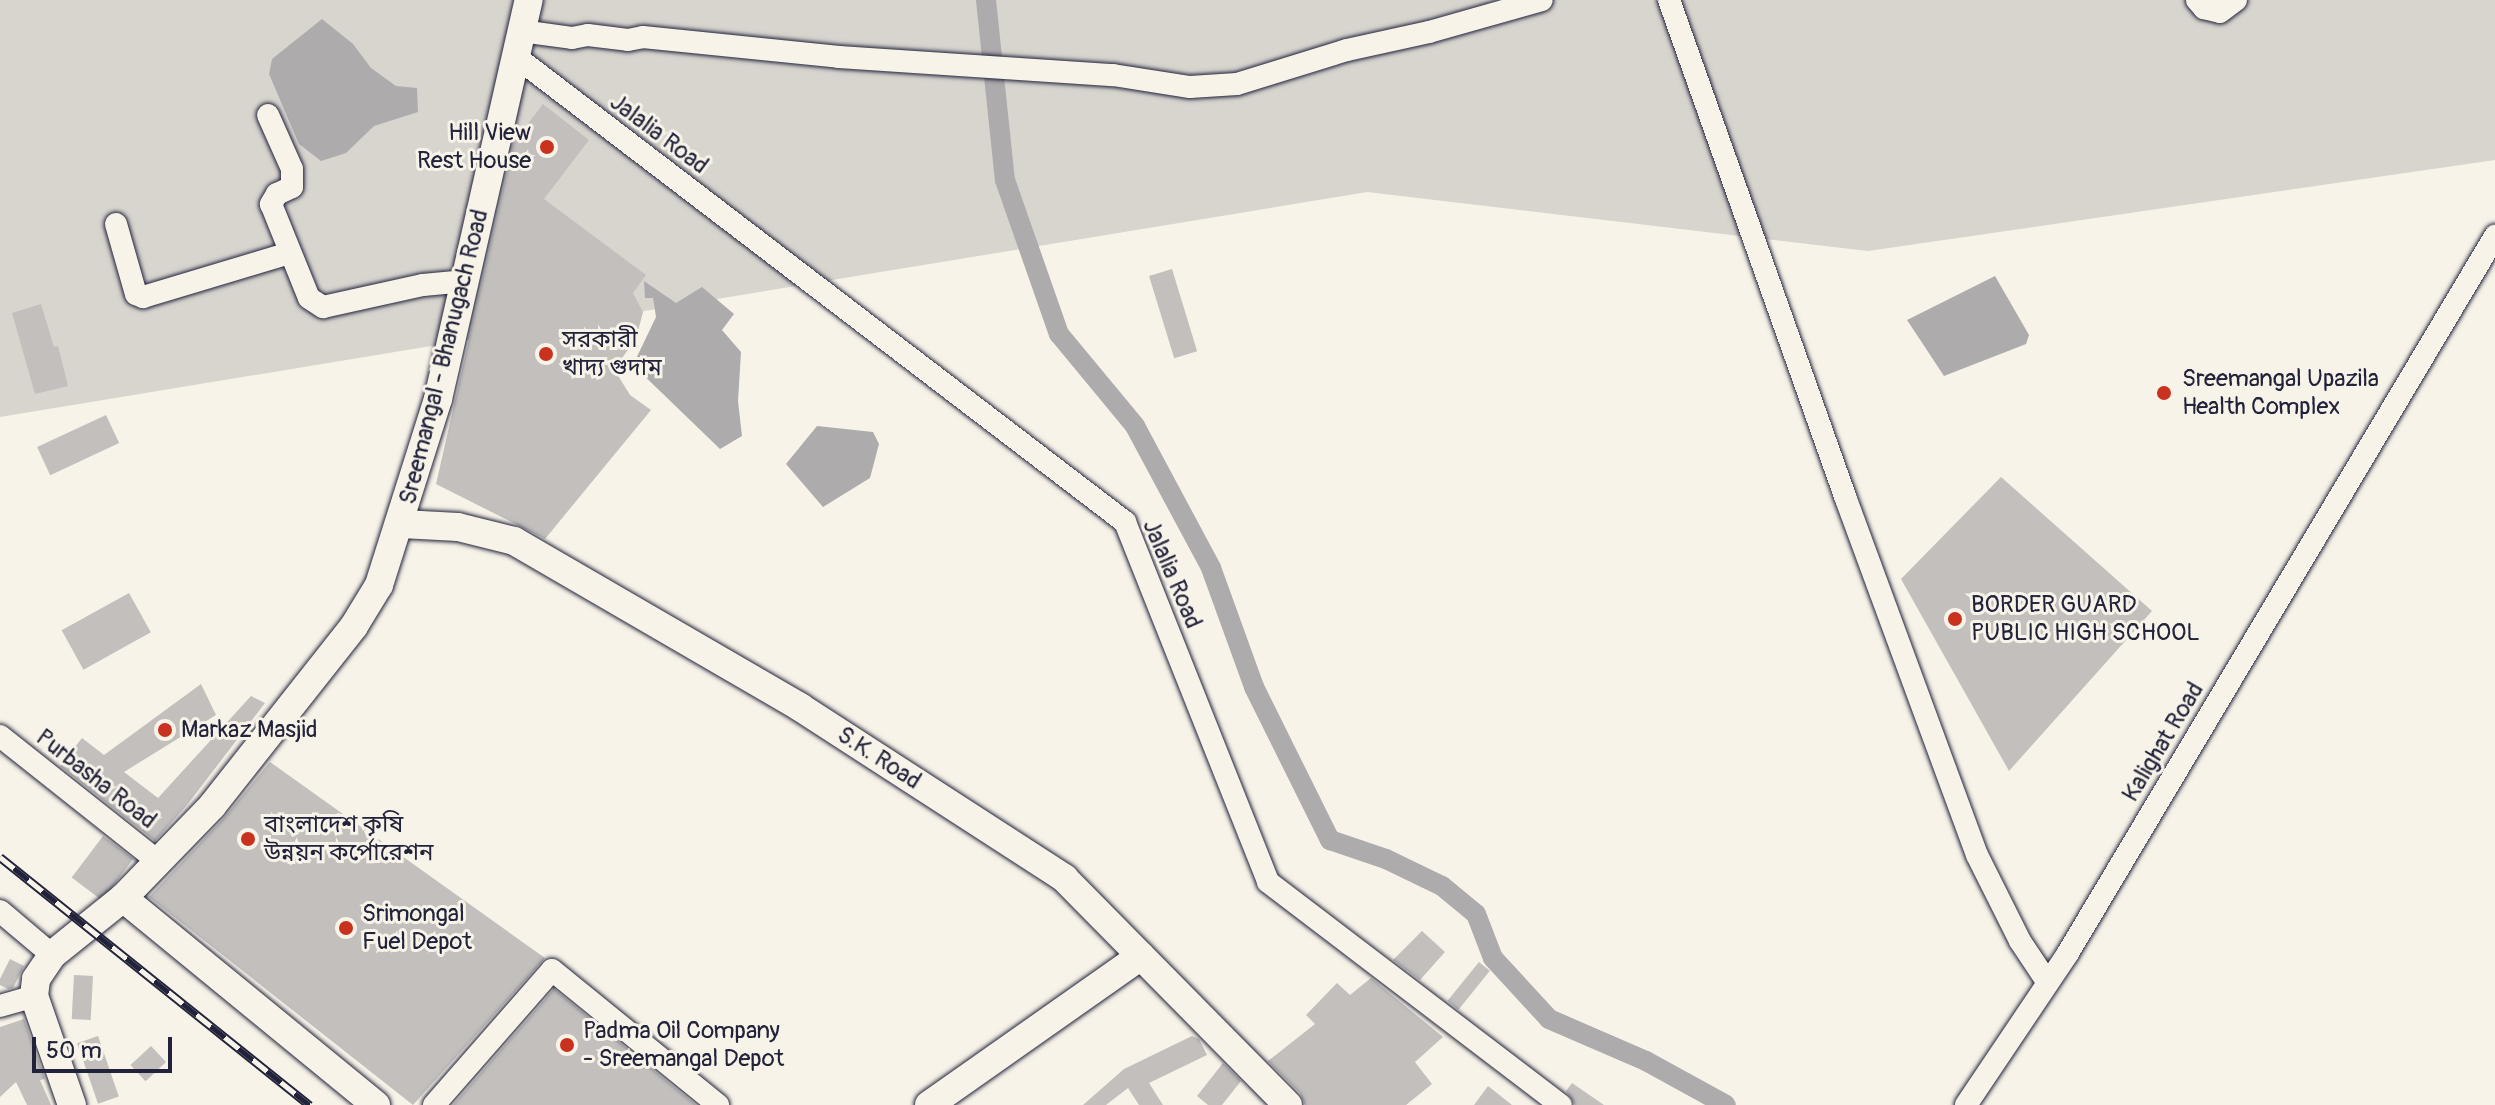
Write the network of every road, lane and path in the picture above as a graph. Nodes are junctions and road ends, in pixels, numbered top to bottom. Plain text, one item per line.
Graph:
1 (529, 0) edge
2 (1542, 0) edge
3 (1669, 0) edge
4 (2197, 0) edge
5 (2236, 0) edge
6 (518, 44) junction
7 (268, 115) dead end
8 (116, 224) dead end
9 (2495, 236) edge
10 (290, 253) junction
11 (466, 281) junction
12 (402, 524) junction
13 (0, 736) edge
14 (160, 863) junction
15 (123, 898) junction
16 (0, 911) edge
17 (52, 955) junction
18 (1141, 956) junction
19 (2048, 983) junction
20 (34, 996) junction
21 (0, 1006) edge
22 (72, 1105) edge
23 (376, 1105) edge
24 (434, 1105) edge
25 (718, 1105) edge
26 (929, 1105) edge
27 (1288, 1105) edge
28 (1561, 1105) edge
29 (1966, 1105) edge

1 - 6 main road, Sreemangal - Bhanugach Road
2 - 6 street
3 - 19 street
4 - 5 street
6 - 11 main road, Sreemangal - Bhanugach Road
6 - 28 street, Jalalia Road
7 - 10 street
8 - 10 street
9 - 19 street, Kalighat Road
10 - 11 street
11 - 12 main road, Sreemangal - Bhanugach Road
12 - 14 main road, Sreemangal - Bhanugach Road
12 - 18 main road, S.K. Road
13 - 14 street, Purbasha Road
14 - 15 main road, Sreemangal - Bhanugach Road
15 - 17 main road, Sreemangal - Bhanugach Road
15 - 23 main road
16 - 17 street
17 - 20 main road, Sreemangal - Bhanugach Road
18 - 26 main road
18 - 27 main road, S.K. Road
19 - 29 street, Kalighat Road
20 - 21 street
20 - 22 main road
24 - 25 street

